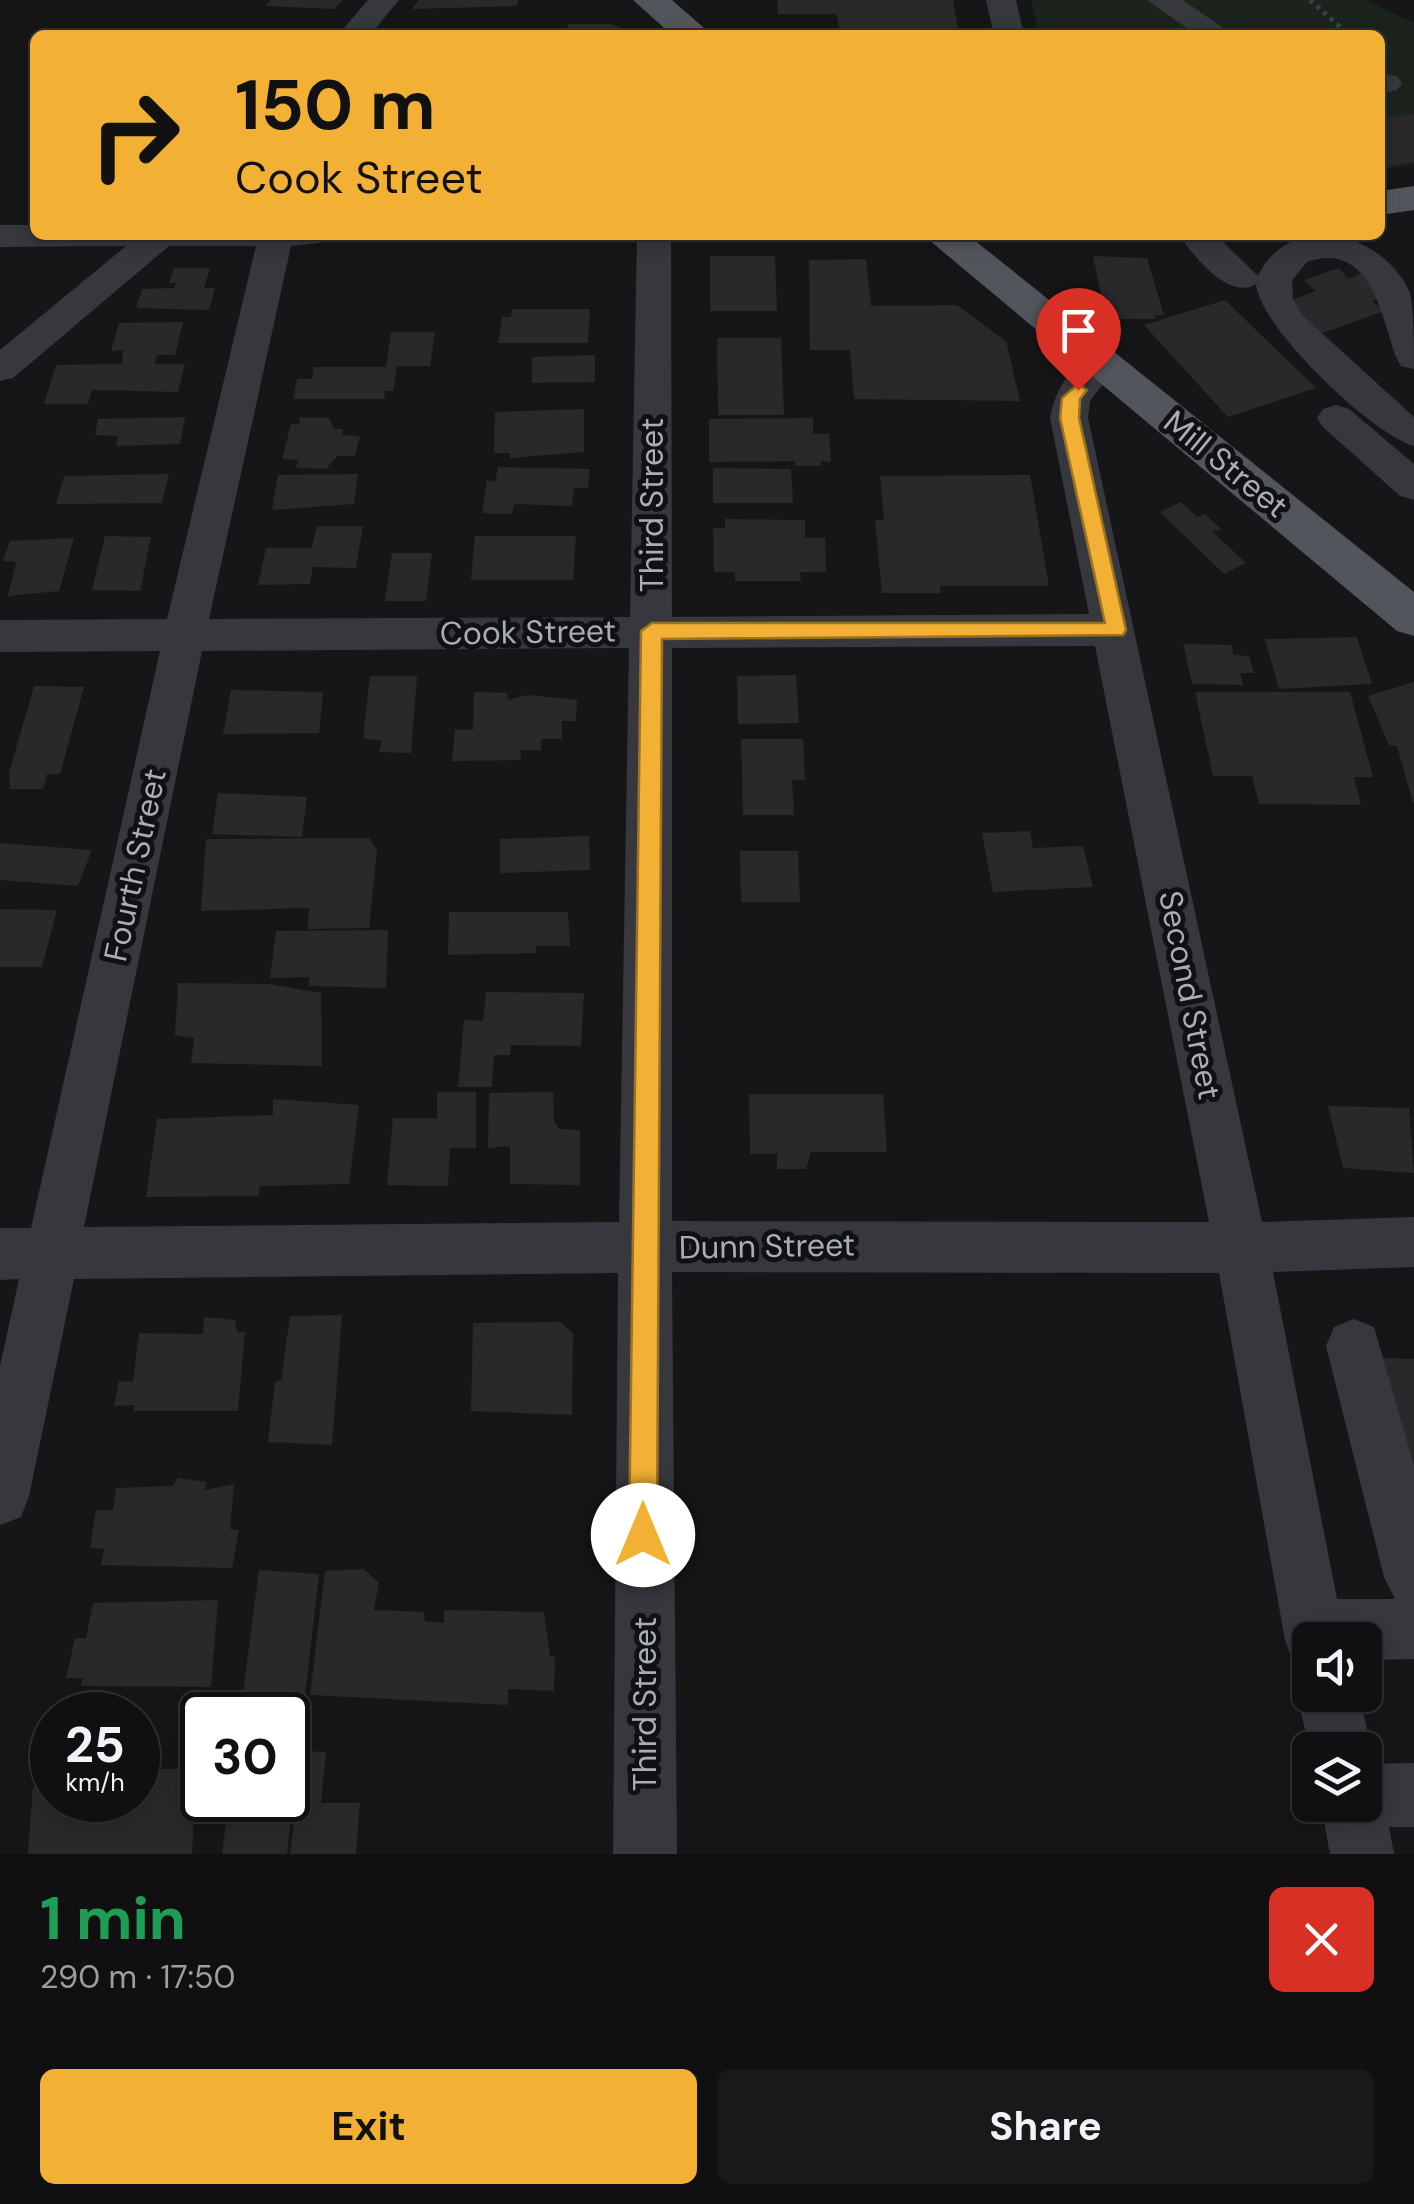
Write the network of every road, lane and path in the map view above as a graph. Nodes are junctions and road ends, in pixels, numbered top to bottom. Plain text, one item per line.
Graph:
1 (384, 0) edge
2 (650, 0) edge
3 (1001, 0) edge
4 (1162, 0) edge
5 (1310, 0) edge
6 (357, 30) edge
7 (688, 30) edge
8 (1007, 30) edge
9 (1210, 30) edge
10 (1343, 30) edge
11 (0, 236) edge
12 (30, 236) edge
13 (155, 240) edge
14 (275, 240) edge
15 (654, 240) edge
16 (950, 240) edge
17 (1201, 240) edge
18 (1242, 280) dead end
19 (1414, 357) edge
20 (1102, 362) junction
21 (0, 369) edge
22 (1336, 418) dead end
23 (1414, 434) edge
24 (1414, 486) edge
25 (1414, 618) edge
26 (1116, 630) junction
27 (652, 631) junction
28 (0, 636) edge
29 (184, 637) junction
30 (1414, 1242) edge
31 (648, 1247) junction
32 (1241, 1248) junction
33 (25, 1254) edge
34 (1354, 1346) dead end
35 (0, 1496) edge
36 (1414, 1577) edge
37 (1312, 1622) edge
38 (1414, 1629) edge
39 (1382, 1631) edge
40 (1414, 1795) edge
41 (1382, 1796) edge
42 (1356, 1822) edge
43 (645, 1854) edge
44 (1362, 1854) edge

1 - 6 street
2 - 7 main road
3 - 8 street
4 - 9 street
5 - 10 path
11 - 12 street
13 - 21 street
14 - 29 street, Fourth Street
15 - 27 street, Third Street
16 - 20 main road, Mill Street
17 - 18 street
19 - 23 street
20 - 25 main road, Mill Street
20 - 26 street, Second Street
22 - 24 street
26 - 27 street, Cook Street
26 - 32 street, Second Street
27 - 29 street, Cook Street
27 - 31 street, Third Street
28 - 29 street, Cook Street
29 - 33 street, Fourth Street
30 - 32 street, Dunn Street
31 - 32 street, Dunn Street
31 - 33 street, Dunn Street
31 - 43 street, Third Street
32 - 37 street, Second Street
33 - 35 street, Fourth Street
34 - 36 street
38 - 39 street
40 - 41 street
42 - 44 street

